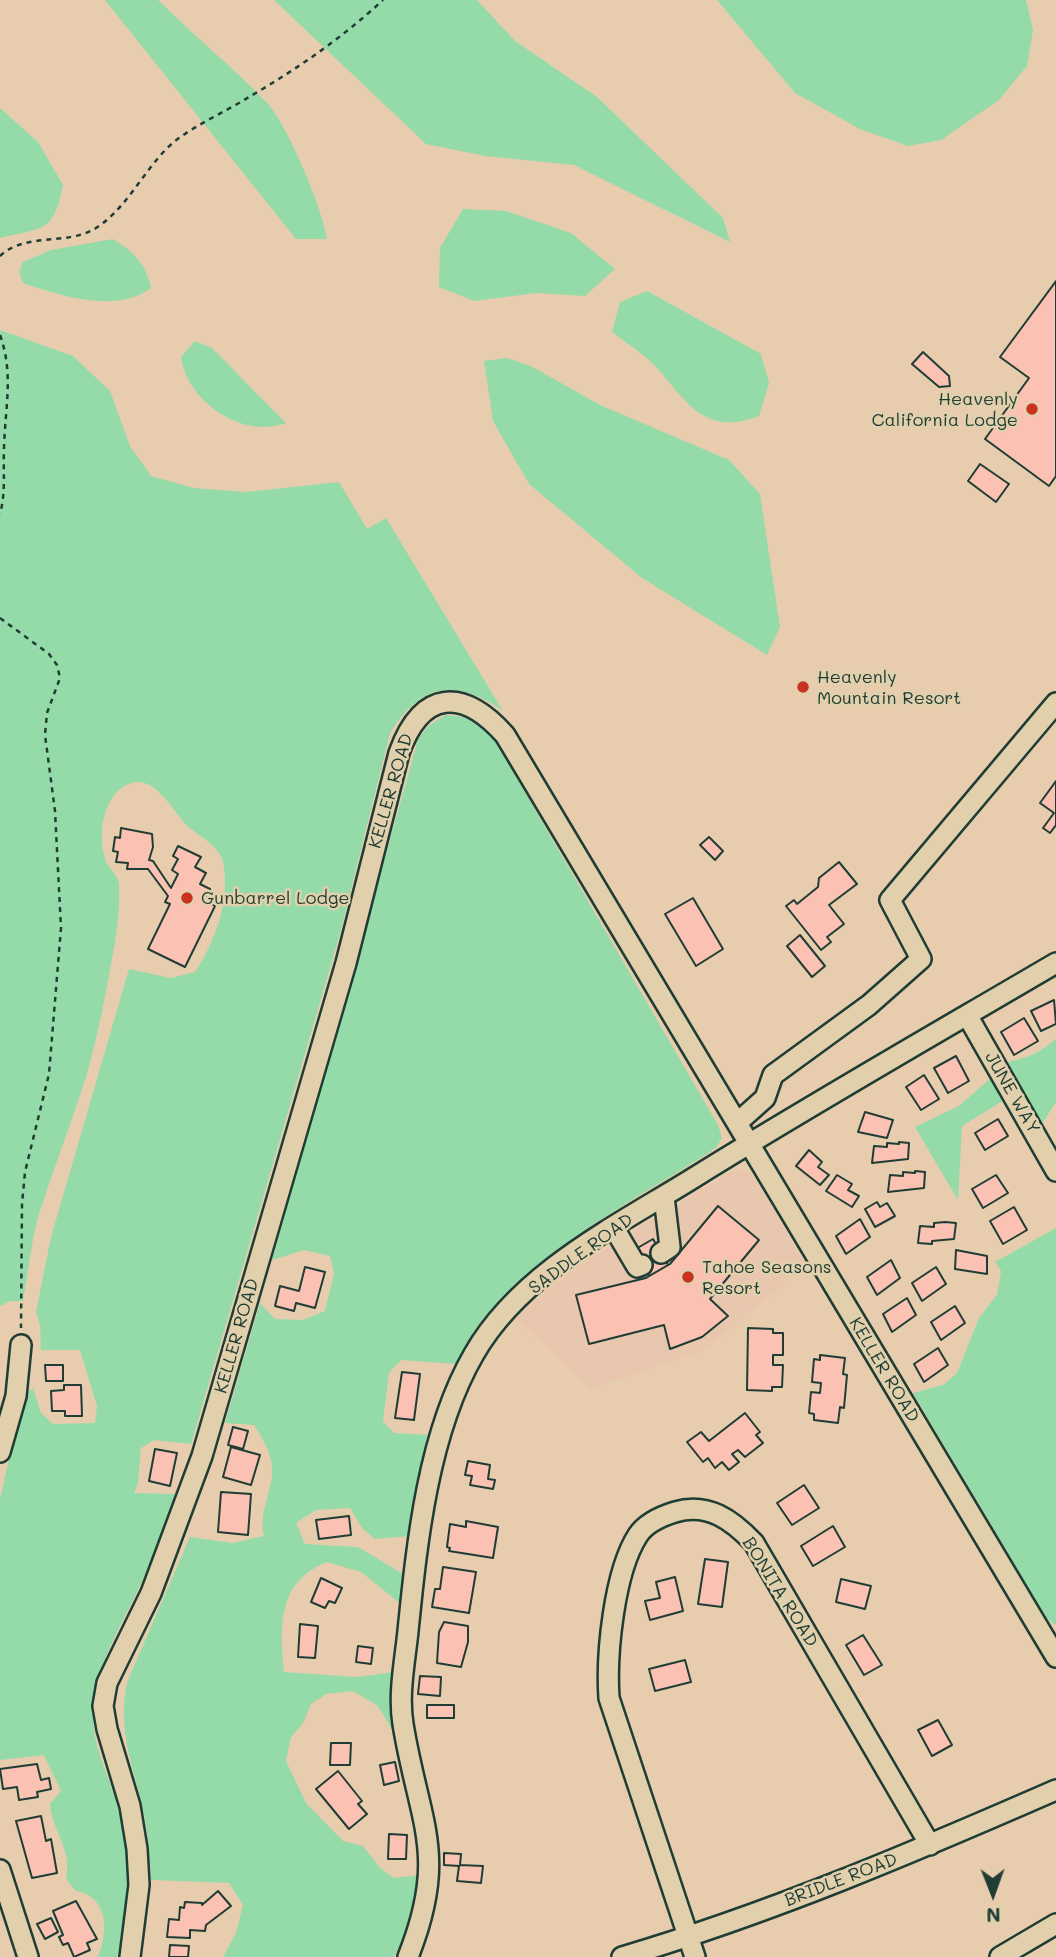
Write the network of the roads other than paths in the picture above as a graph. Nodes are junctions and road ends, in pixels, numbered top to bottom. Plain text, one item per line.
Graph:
1 (1056, 703) edge
2 (1056, 963) edge
3 (967, 1016) junction
4 (737, 1123) junction
5 (750, 1143) junction
6 (1056, 1171) edge
7 (664, 1197) junction
8 (614, 1228) junction
9 (660, 1253) dead end
10 (642, 1265) dead end
11 (21, 1345) road end
12 (0, 1452) edge
13 (1054, 1649) edge
14 (1056, 1790) edge
15 (930, 1845) junction
16 (0, 1870) edge
17 (1056, 1924) edge
18 (689, 1937) junction
19 (24, 1955) edge
20 (130, 1957) edge
21 (408, 1957) edge
22 (622, 1957) edge
23 (695, 1957) edge
24 (1000, 1957) edge

1 - 4 street
2 - 3 street, SADDLE ROAD
3 - 5 street, SADDLE ROAD
3 - 6 street, JUNE WAY
4 - 5 street, KELLER ROAD
4 - 20 street, KELLER ROAD
5 - 7 street, SADDLE ROAD
5 - 13 street, KELLER ROAD
7 - 8 street, SADDLE ROAD
7 - 9 street
8 - 10 street
8 - 21 street, SADDLE ROAD
11 - 12 street
14 - 15 street, BRIDLE ROAD
15 - 18 street, BRIDLE ROAD
15 - 18 street, BONITA ROAD
16 - 19 street
17 - 24 street
18 - 22 street, BRIDLE ROAD
18 - 23 street, BONITA ROAD

